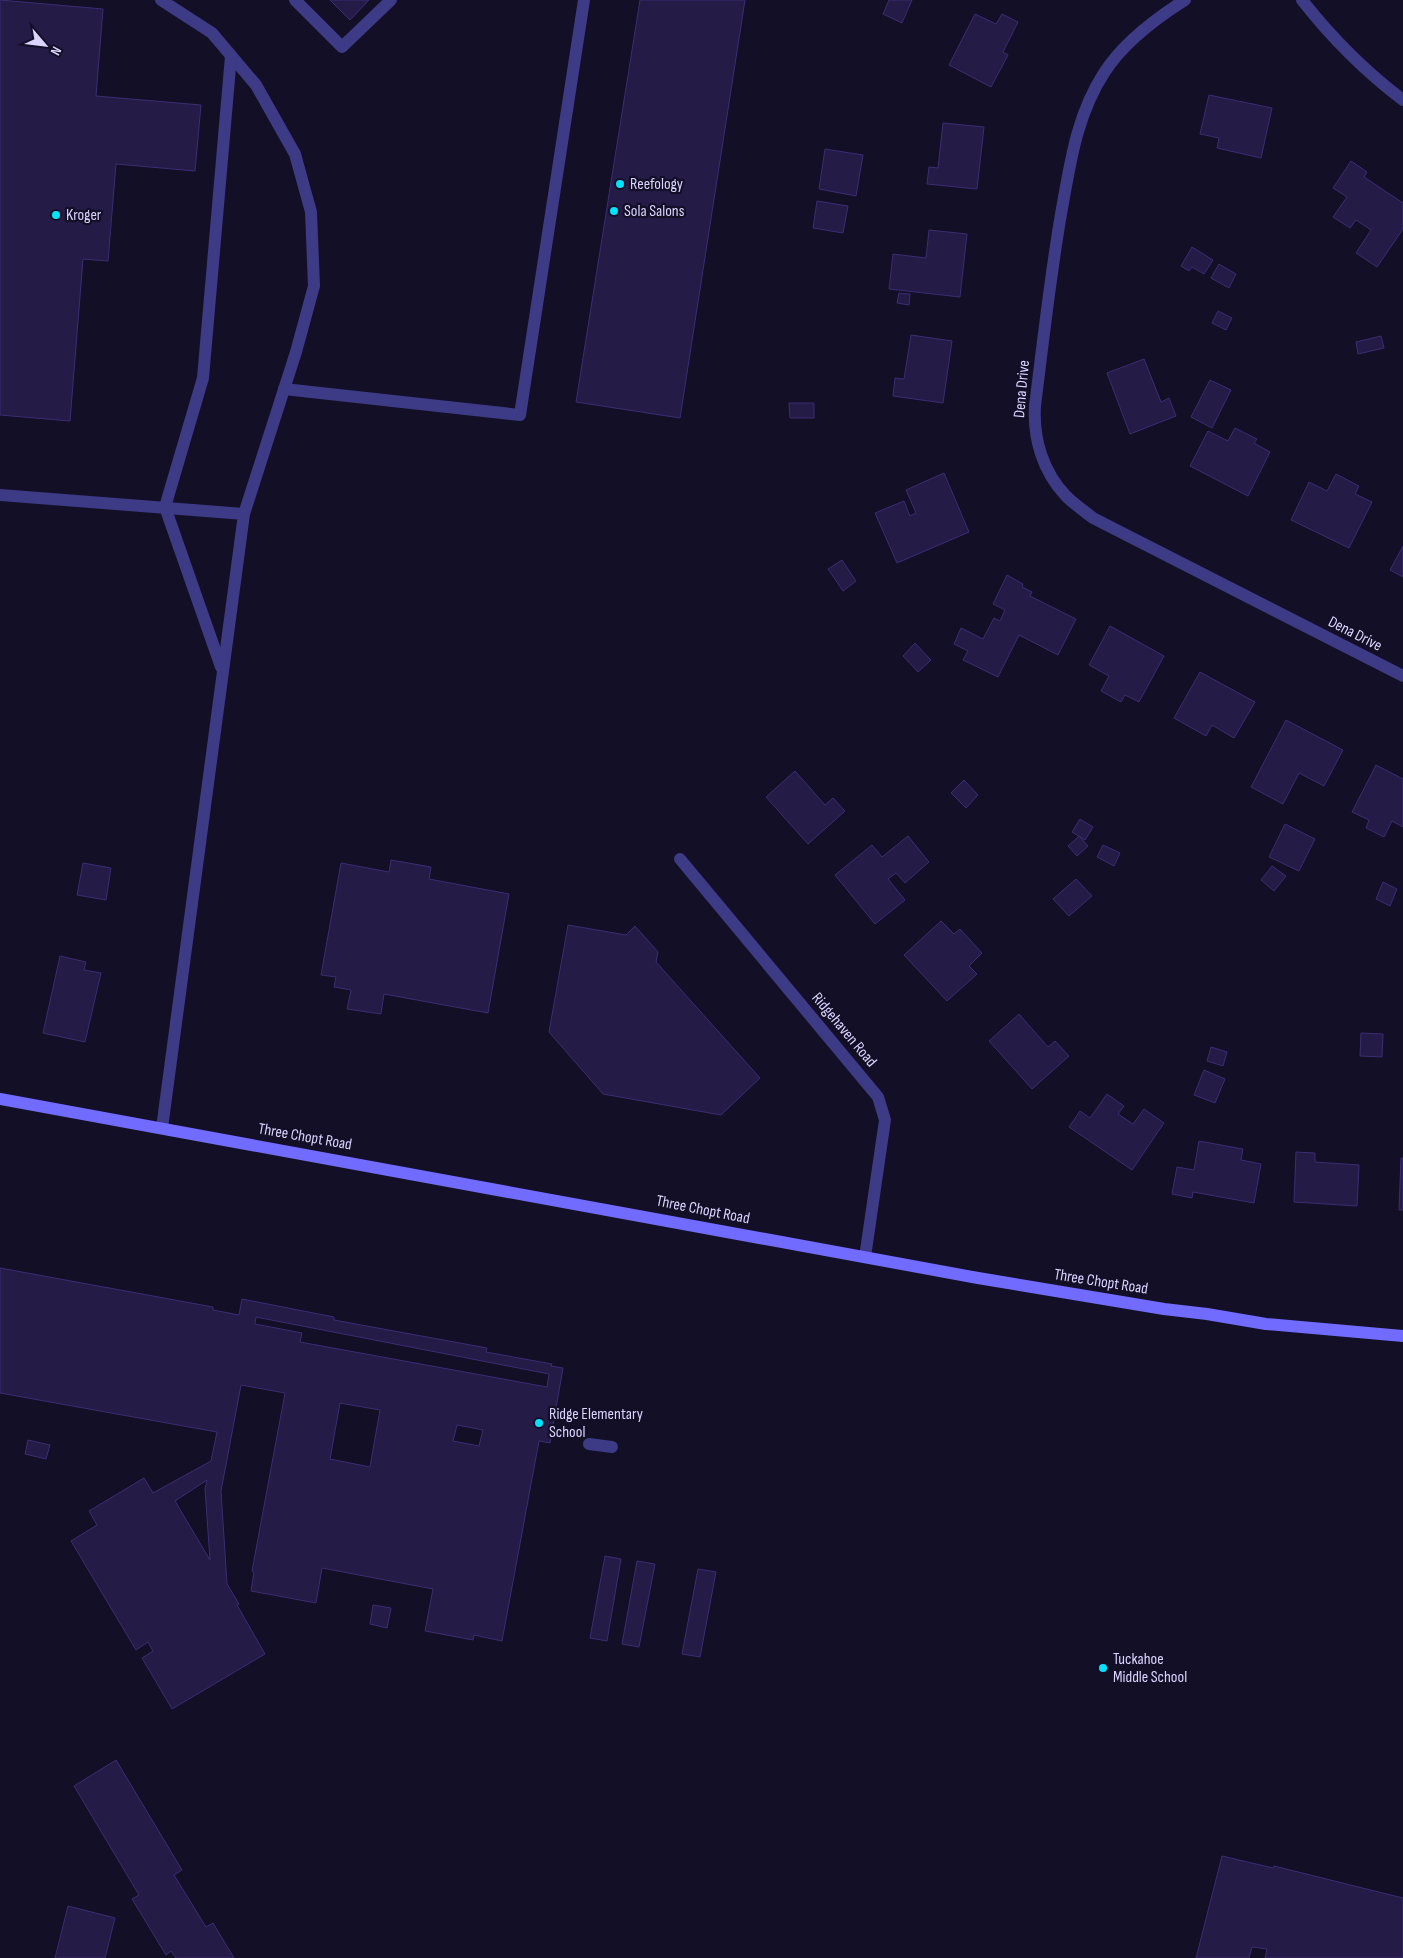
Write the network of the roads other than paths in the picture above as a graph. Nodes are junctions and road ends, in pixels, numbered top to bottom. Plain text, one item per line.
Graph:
1 (161, 0) edge
2 (295, 0) edge
3 (391, 0) edge
4 (584, 0) edge
5 (1185, 0) edge
6 (1302, 0) edge
7 (231, 56) junction
8 (1403, 100) edge
9 (284, 389) junction
10 (0, 494) edge
11 (165, 507) junction
12 (244, 514) junction
13 (222, 670) junction
14 (1403, 676) edge
15 (680, 860) dead end
16 (0, 1099) edge
17 (162, 1128) junction
18 (865, 1257) junction
19 (1403, 1336) edge
20 (590, 1444) dead end
21 (612, 1447) dead end

1 - 7 street
2 - 3 street
4 - 9 street
5 - 14 street, Dena Drive
6 - 8 street
7 - 9 street
7 - 11 street
9 - 12 street
10 - 11 street
11 - 12 street
11 - 13 street
12 - 13 street
13 - 17 street
15 - 18 street, Ridgehaven Road
16 - 17 main road, Three Chopt Road
17 - 18 main road, Three Chopt Road
18 - 19 main road, Three Chopt Road
20 - 21 street

